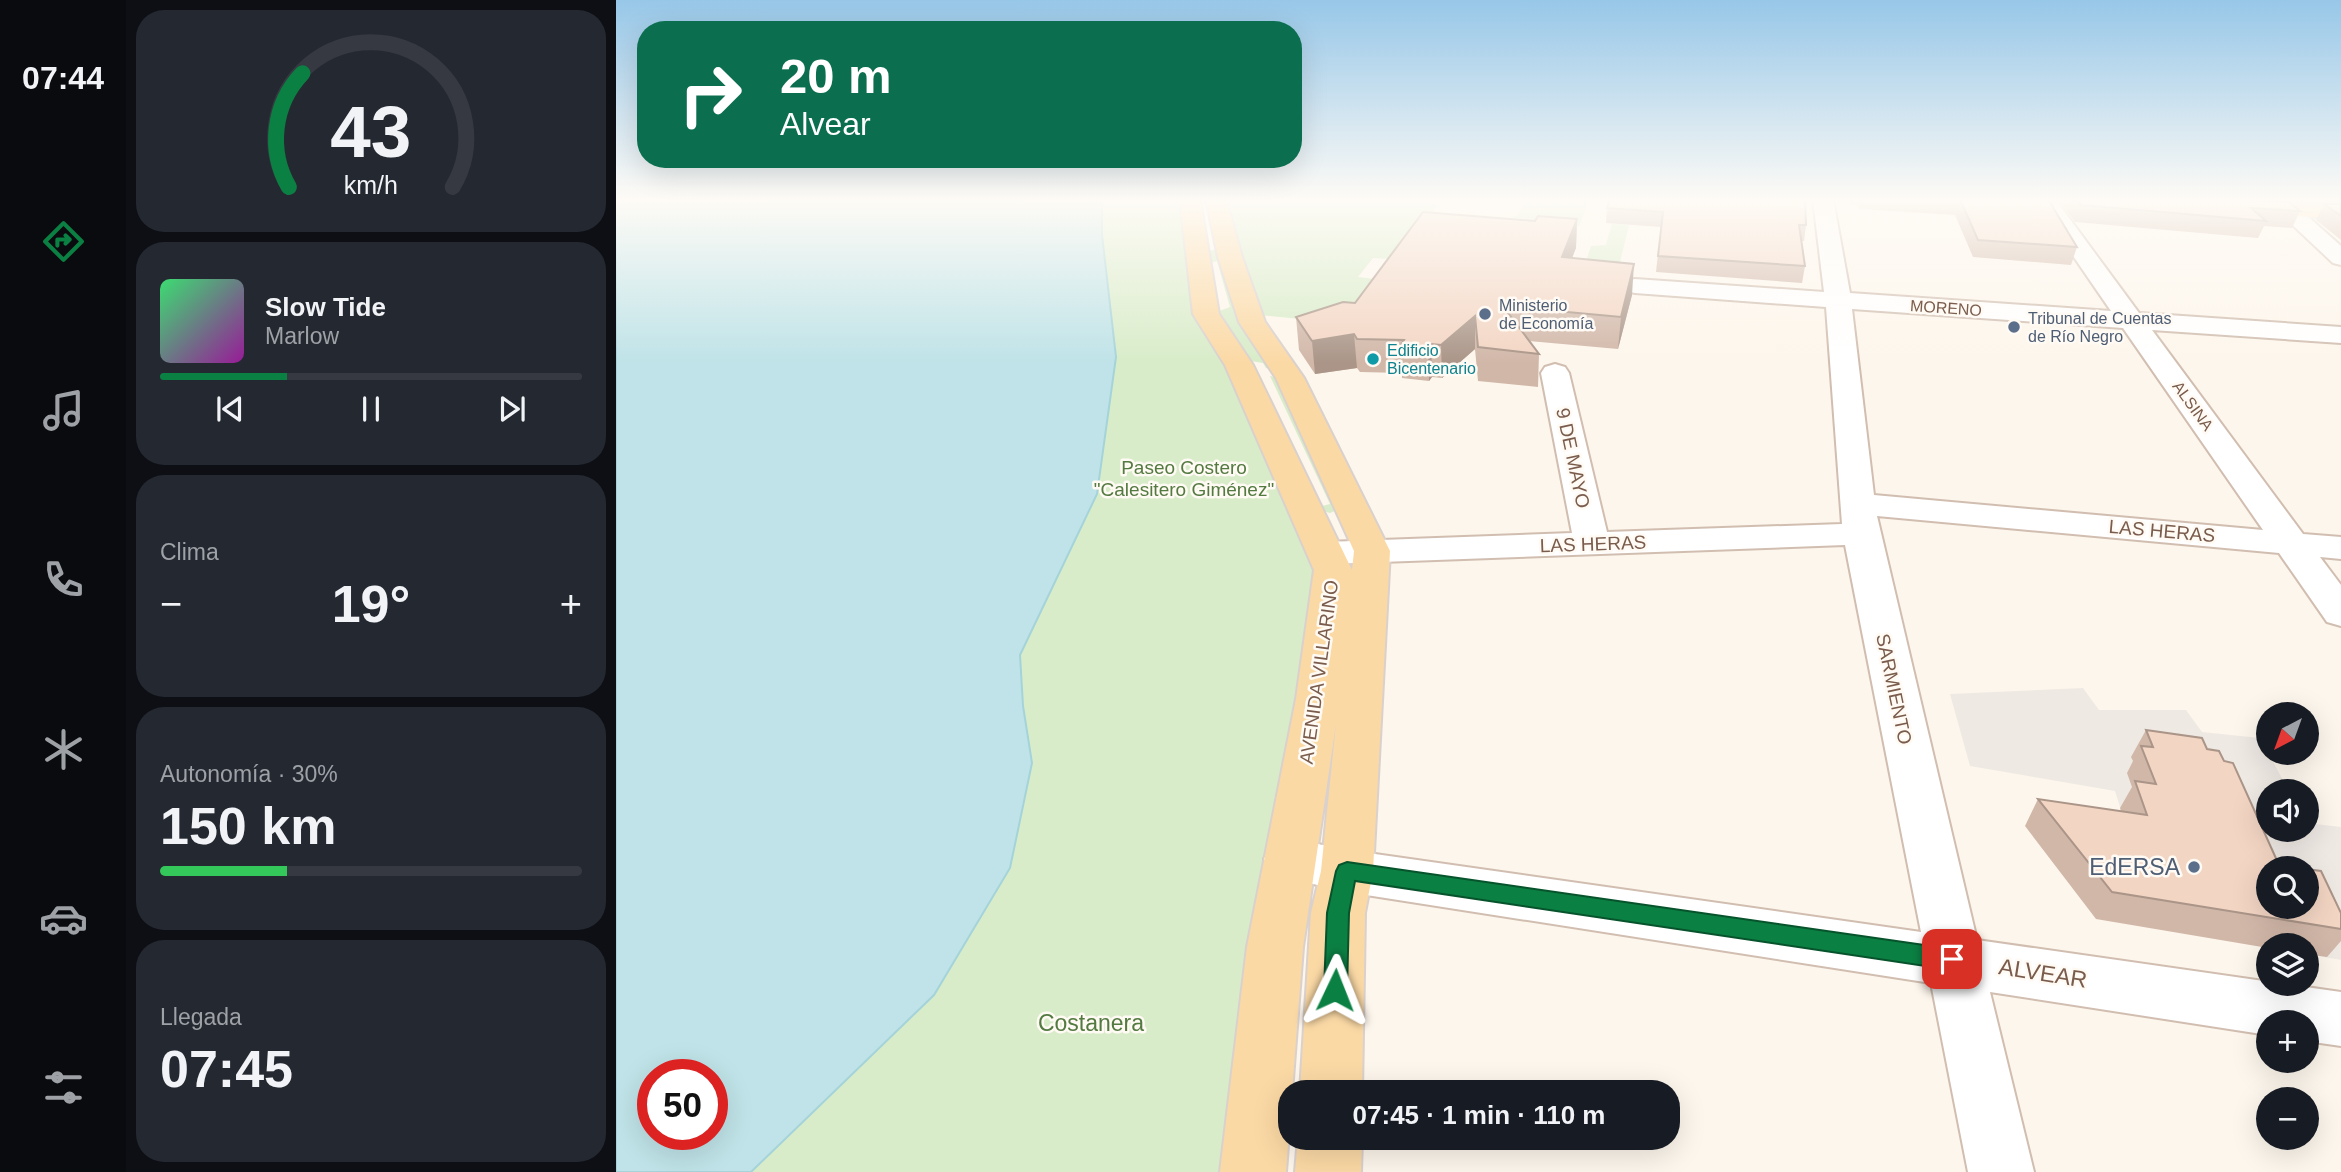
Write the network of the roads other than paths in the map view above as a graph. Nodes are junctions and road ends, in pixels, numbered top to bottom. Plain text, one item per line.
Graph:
1 (1198, 254) edge
2 (1229, 254) edge
3 (1831, 254) edge
4 (2084, 254) edge
5 (1635, 286) edge
6 (1838, 300) junction
7 (2133, 321) junction
8 (2341, 335) edge
9 (1555, 373) dead end
10 (1860, 519) junction
11 (2291, 543) junction
12 (1592, 544) junction
13 (2341, 548) edge
14 (1371, 551) junction
15 (1326, 553) junction
16 (2341, 613) edge
17 (1289, 859) junction
18 (1347, 871) junction
19 (1952, 959) junction
20 (2341, 1019) edge
21 (1331, 1080) edge
22 (1329, 1150) edge
23 (1253, 1172) edge
24 (1328, 1172) edge
25 (2001, 1172) edge

1 - 15 main road, AVENIDA VILLARINO
2 - 14 main road, AVENIDA VILLARINO
3 - 6 street, SARMIENTO
4 - 7 street, ALSINA
5 - 6 street, MORENO
6 - 7 street, MORENO
6 - 10 street, SARMIENTO
7 - 8 street, MORENO
7 - 11 street, ALSINA
9 - 12 street, 9 DE MAYO
10 - 11 street, LAS HERAS
10 - 12 street, LAS HERAS
10 - 19 street, SARMIENTO
11 - 13 street, LAS HERAS
11 - 16 street, ALSINA
12 - 14 street, LAS HERAS
14 - 15 street, LAS HERAS
14 - 18 main road, AVENIDA VILLARINO
15 - 17 main road, AVENIDA VILLARINO
17 - 18 street, ALVEAR
17 - 23 main road, AVENIDA VILLARINO
18 - 19 street, ALVEAR
18 - 21 main road, AVENIDA VILLARINO
19 - 20 street, ALVEAR
19 - 25 street, SARMIENTO
22 - 24 main road

